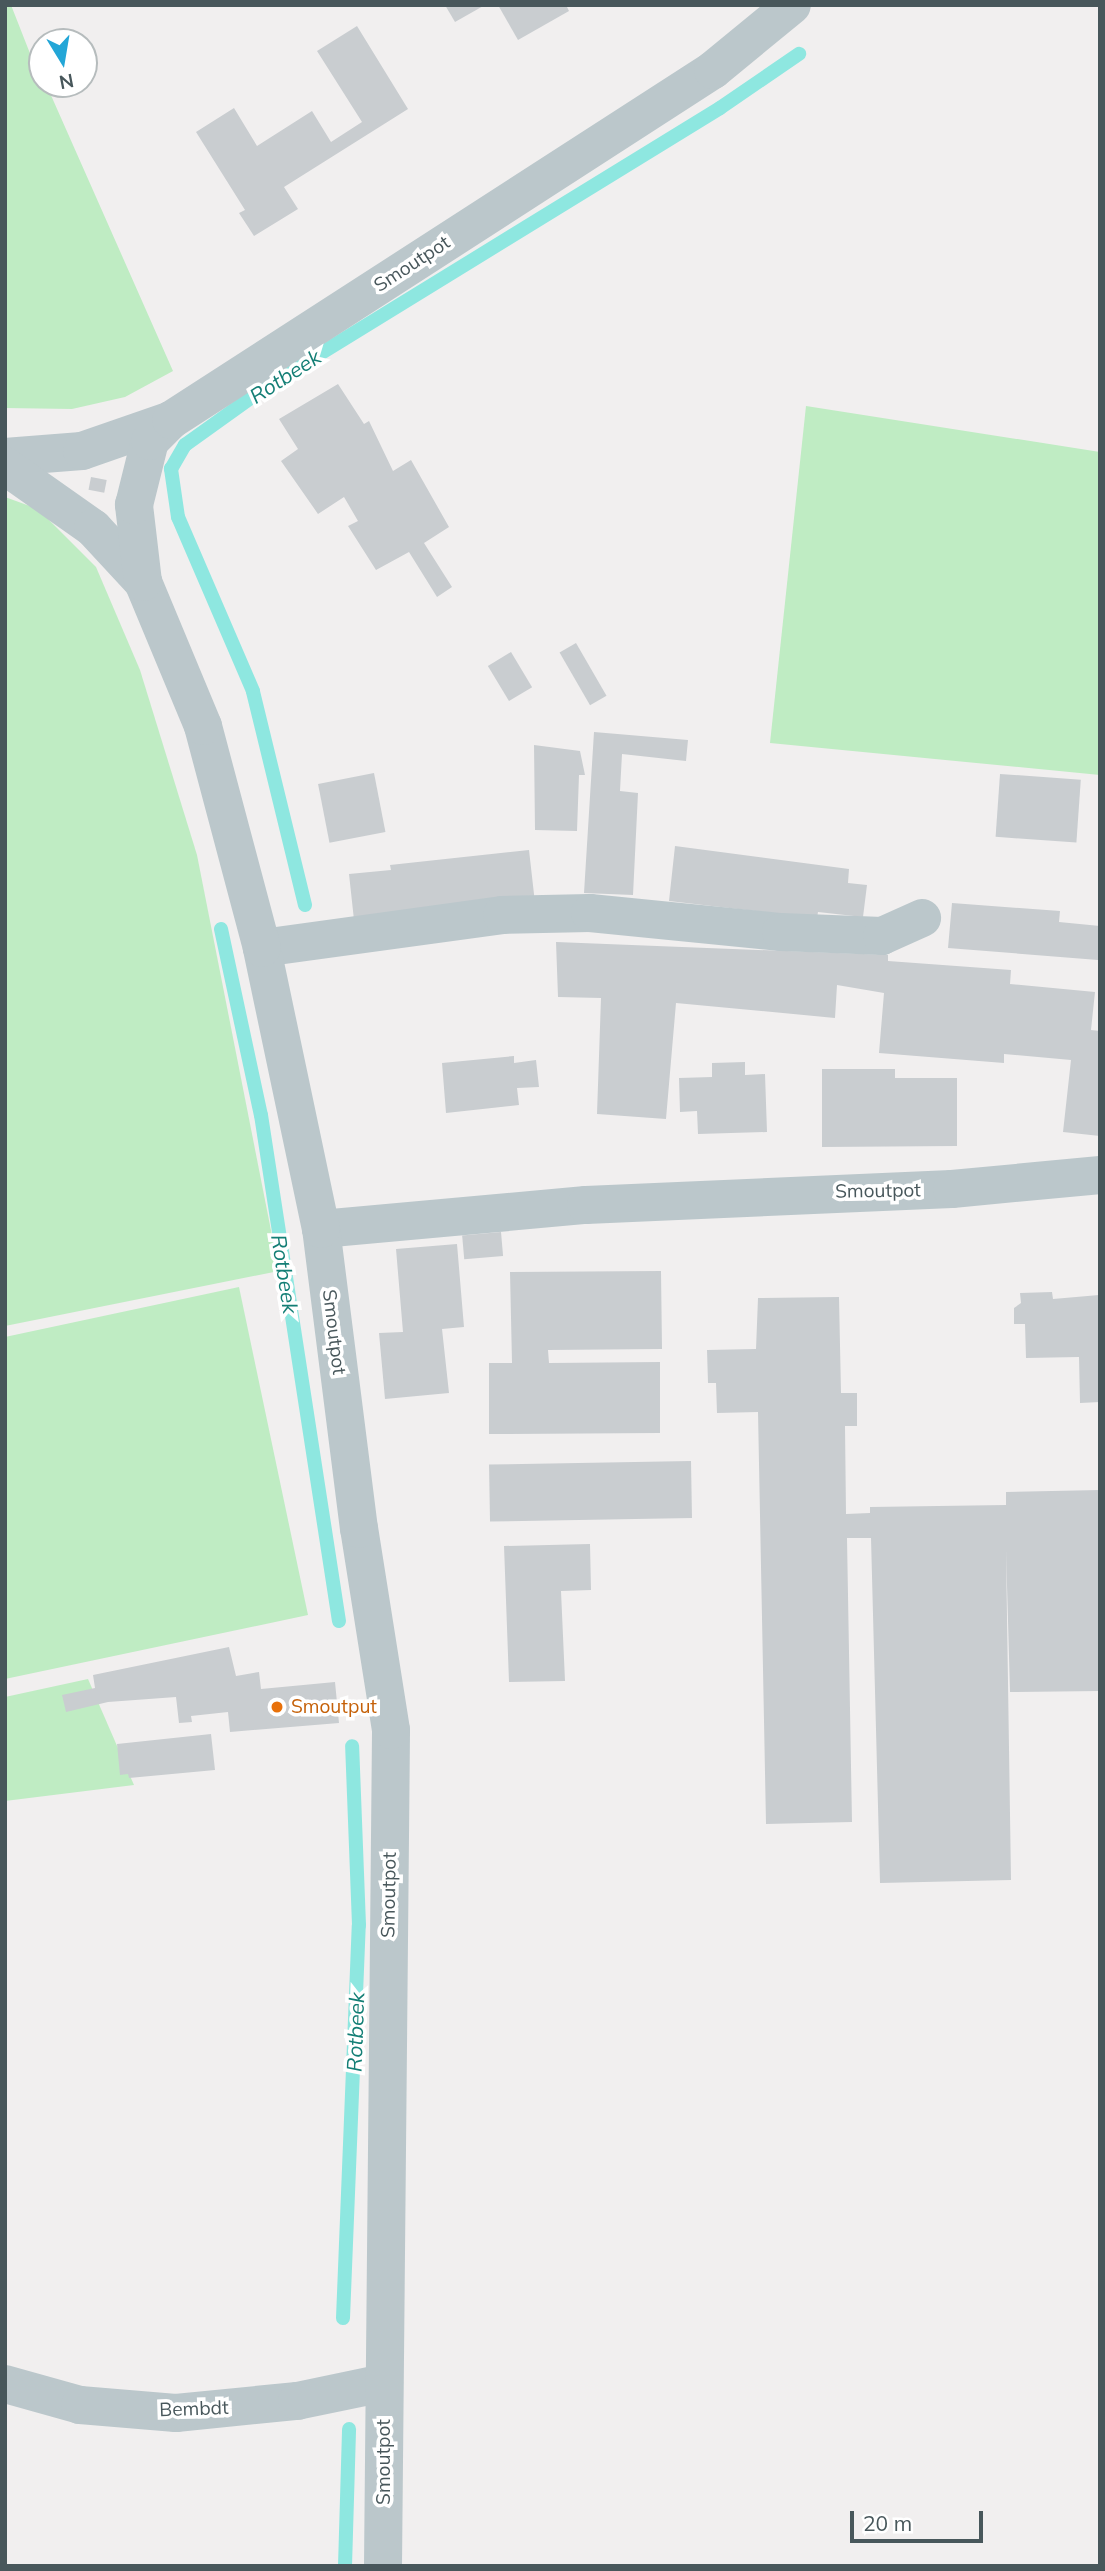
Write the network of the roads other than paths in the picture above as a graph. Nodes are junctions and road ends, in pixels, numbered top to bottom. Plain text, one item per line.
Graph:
1 (792, 5) edge
2 (171, 419) junction
3 (5, 457) edge
4 (5, 466) edge
5 (143, 582) junction
6 (922, 918) dead end
7 (262, 948) junction
8 (1100, 1175) edge
9 (321, 1229) junction
10 (384, 2383) junction
11 (5, 2384) edge
12 (383, 2566) edge

1 - 2 street, Smoutpot
2 - 3 street
2 - 5 street, Smoutpot
4 - 5 street, Smoutpot
5 - 7 street, Smoutpot
6 - 7 street
7 - 9 street, Smoutpot
8 - 9 street, Smoutpot
9 - 10 street, Smoutpot
10 - 11 street, Bembdt
10 - 12 street, Smoutpot

